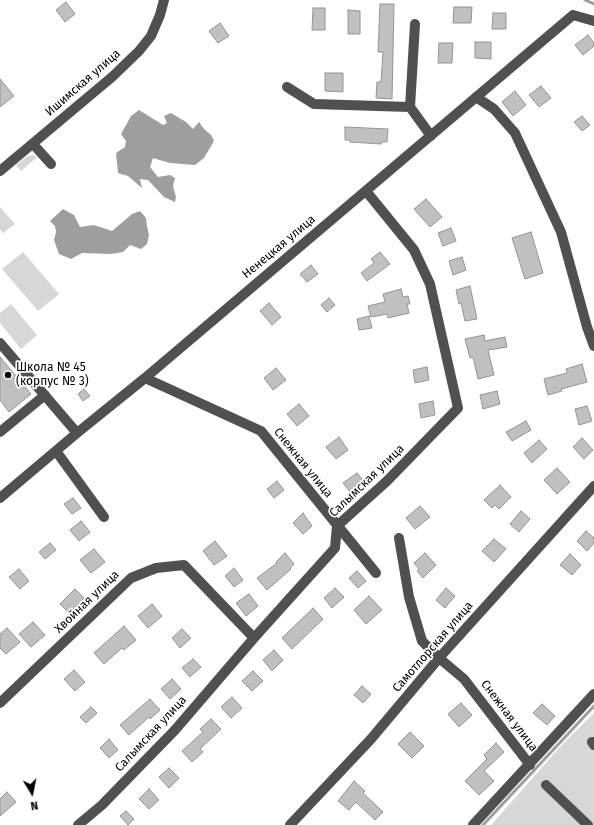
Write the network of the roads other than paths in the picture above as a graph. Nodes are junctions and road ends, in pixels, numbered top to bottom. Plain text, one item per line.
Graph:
1 (164, 0) edge
2 (594, 21) edge
3 (415, 24) dead end
4 (287, 87) dead end
5 (476, 97) junction
6 (410, 107) junction
7 (431, 136) junction
8 (33, 144) junction
9 (51, 164) dead end
10 (0, 170) edge
11 (366, 191) junction
12 (0, 343) edge
13 (594, 346) edge
14 (145, 378) junction
15 (44, 395) junction
16 (0, 432) edge
17 (77, 433) junction
18 (56, 451) junction
19 (594, 486) edge
20 (0, 498) edge
21 (104, 517) dead end
22 (337, 526) junction
23 (399, 538) dead end
24 (376, 574) dead end
25 (254, 638) junction
26 (439, 658) junction
27 (594, 694) edge
28 (0, 703) edge
29 (530, 765) junction
30 (546, 786) dead end
31 (78, 825) edge
32 (290, 825) edge
33 (473, 825) edge
34 (588, 825) edge

1 - 8 street, Ишимская улица
2 - 5 street, Ненецкая улица
3 - 6 street
4 - 6 street
5 - 7 street, Ненецкая улица
5 - 13 street
6 - 7 street
7 - 11 street, Ненецкая улица
8 - 9 street
8 - 10 street, Ишимская улица
11 - 14 street, Ненецкая улица
11 - 22 street, Салымская улица
12 - 15 street
14 - 17 street, Ненецкая улица
14 - 22 street, Снежная улица
15 - 16 street
15 - 17 street
17 - 18 street, Ненецкая улица
18 - 20 street, Ненецкая улица
18 - 21 street
19 - 26 street, Самотлорская улица
22 - 24 street, Снежная улица
22 - 25 street, Салымская улица
23 - 26 street, Снежная улица
25 - 28 street, Хвойная улица
25 - 31 street, Салымская улица
26 - 29 street, Снежная улица
26 - 32 street, Самотлорская улица
27 - 29 street
29 - 33 street
30 - 34 street

